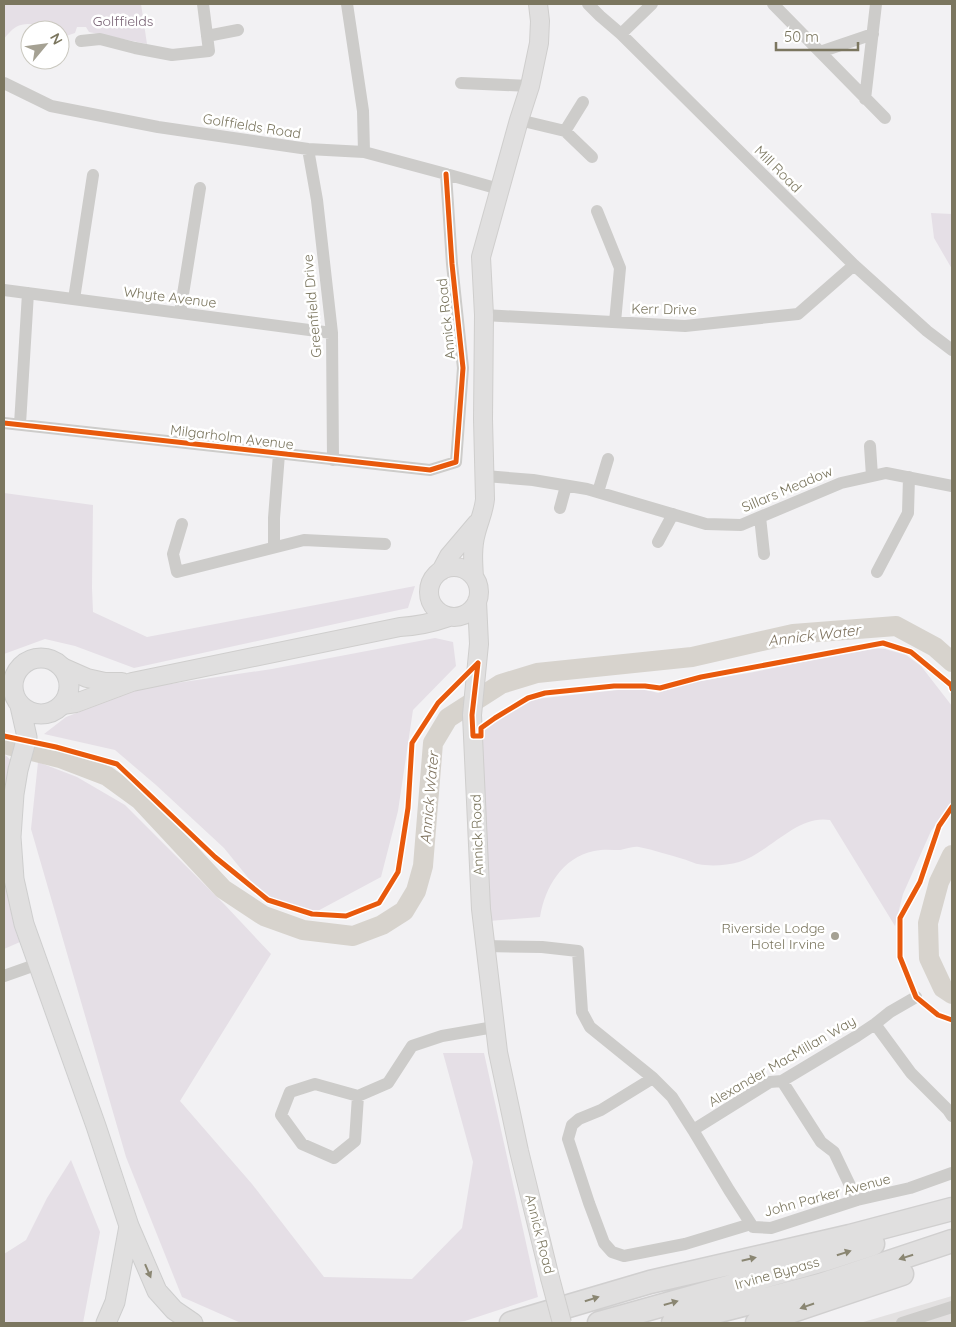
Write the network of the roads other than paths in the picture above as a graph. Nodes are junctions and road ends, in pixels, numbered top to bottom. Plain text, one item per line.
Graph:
1 (203, 4) edge
2 (347, 4) edge
3 (538, 4) edge
4 (588, 4) edge
5 (652, 4) edge
6 (773, 4) edge
7 (876, 4) edge
8 (238, 30) dead end
9 (621, 34) junction
10 (873, 34) junction
11 (207, 36) junction
12 (81, 40) dead end
13 (820, 52) junction
14 (4, 83) edge
15 (461, 83) dead end
16 (530, 86) junction
17 (865, 99) junction
18 (582, 102) dead end
19 (885, 118) dead end
20 (518, 120) junction
21 (565, 131) junction
22 (308, 150) junction
23 (364, 152) junction
24 (592, 157) dead end
25 (93, 174) dead end
26 (446, 174) junction
27 (200, 188) dead end
28 (498, 190) junction
29 (597, 211) dead end
30 (854, 265) junction
31 (4, 290) edge
32 (28, 293) junction
33 (74, 299) junction
34 (180, 313) junction
35 (484, 315) junction
36 (615, 322) junction
37 (332, 333) junction
38 (950, 345) edge
39 (4, 423) edge
40 (20, 424) junction
41 (870, 446) dead end
42 (279, 454) junction
43 (608, 459) dead end
44 (333, 460) junction
45 (456, 462) joint
46 (485, 476) junction
47 (872, 476) junction
48 (909, 477) junction
49 (566, 486) junction
50 (952, 486) edge
51 (598, 492) junction
52 (560, 508) dead end
53 (673, 514) junction
54 (760, 517) junction
55 (480, 519) junction
56 (182, 524) dead end
57 (658, 542) dead end
58 (385, 544) dead end
59 (274, 547) junction
60 (764, 554) dead end
61 (441, 571) junction
62 (877, 572) dead end
63 (474, 577) junction
64 (430, 599) junction
65 (477, 601) junction
66 (452, 617) junction
67 (400, 627) junction
68 (479, 644) junction
69 (62, 667) junction
70 (11, 670) edge
71 (132, 682) junction
72 (13, 698) edge
73 (55, 709) junction
74 (27, 737) junction
75 (485, 946) junction
76 (38, 964) junction
77 (4, 976) edge
78 (916, 997) dead end
79 (875, 1024) junction
80 (494, 1027) junction
81 (653, 1078) junction
82 (782, 1081) junction
83 (358, 1096) junction
84 (952, 1116) edge
85 (693, 1130) junction
86 (952, 1173) edge
87 (857, 1200) junction
88 (952, 1209) edge
89 (952, 1218) edge
90 (751, 1224) junction
91 (129, 1226) junction
92 (952, 1241) edge
93 (952, 1255) edge
94 (952, 1307) edge
95 (916, 1321) edge
96 (106, 1323) edge
97 (193, 1323) edge
98 (511, 1323) edge
99 (562, 1323) edge
100 (599, 1323) edge
101 (673, 1323) edge
102 (757, 1323) edge
103 (902, 1323) edge

1 - 11 street
2 - 23 street
3 - 16 main road
4 - 9 street, Mill Road
5 - 9 street
6 - 13 street
7 - 10 street
8 - 11 street
9 - 30 street, Mill Road
10 - 13 street
10 - 17 street
11 - 12 street
13 - 17 street
14 - 22 street, Golffields Road
15 - 16 street
16 - 20 main road
17 - 19 street
18 - 21 street
20 - 21 street
20 - 28 main road
21 - 24 street
22 - 23 street, Golffields Road
22 - 37 street, Greenfield Drive
23 - 26 street, Golffields Road
25 - 33 street
26 - 28 street, Golffields Road
26 - 45 street, Annick Road
27 - 34 street
28 - 35 main road
29 - 36 street
30 - 36 street, Kerr Drive
30 - 38 street, Mill Road
31 - 32 street, Whyte Avenue
32 - 33 street, Whyte Avenue
32 - 40 street
33 - 34 street, Whyte Avenue
34 - 37 street, Whyte Avenue
35 - 36 street, Kerr Drive
35 - 46 main road
37 - 44 street, Greenfield Drive
39 - 40 street, Milgarholm Avenue
40 - 42 street, Milgarholm Avenue
41 - 47 street
42 - 44 street, Milgarholm Avenue
42 - 59 street
43 - 51 street
44 - 45 street, Milgarholm Avenue
46 - 49 street, Sillars Meadow
46 - 55 main road
47 - 48 street, Sillars Meadow
47 - 54 street, Sillars Meadow
48 - 50 street, Sillars Meadow
48 - 62 street
49 - 51 street, Sillars Meadow
49 - 52 street
51 - 53 street, Sillars Meadow
53 - 54 street, Sillars Meadow
53 - 57 street
54 - 60 street
55 - 61 main road
55 - 63 main road
56 - 59 street
58 - 59 street
61 - 63 main road
61 - 64 main road
63 - 65 main road
64 - 66 main road
64 - 67 main road
65 - 66 main road
65 - 68 main road, Annick Road
66 - 67 main road
66 - 68 main road
67 - 71 main road
68 - 75 main road, Annick Road
69 - 70 main road
69 - 71 main road
69 - 73 main road
70 - 72 main road
71 - 73 main road
72 - 73 main road
72 - 74 main road
73 - 74 main road
74 - 76 main road
75 - 80 main road, Annick Road
75 - 81 street
76 - 77 street
76 - 91 main road
78 - 79 street, Alexander MacMillan Way
79 - 82 street, Alexander MacMillan Way
79 - 84 street
80 - 83 street
80 - 99 main road, Annick Road, bridge
81 - 85 street
81 - 90 street, John Parker Avenue
82 - 85 street, Alexander MacMillan Way
82 - 87 street
83 - 83 street
85 - 90 street
86 - 87 street, John Parker Avenue
87 - 90 street, John Parker Avenue
98 -> 88 highway
100 -> 89 highway, Irvine Bypass
91 - 96 main road
91 -> 97 main road
92 -> 101 highway, Irvine Bypass
93 -> 102 highway
94 - 95 street
95 - 103 street

